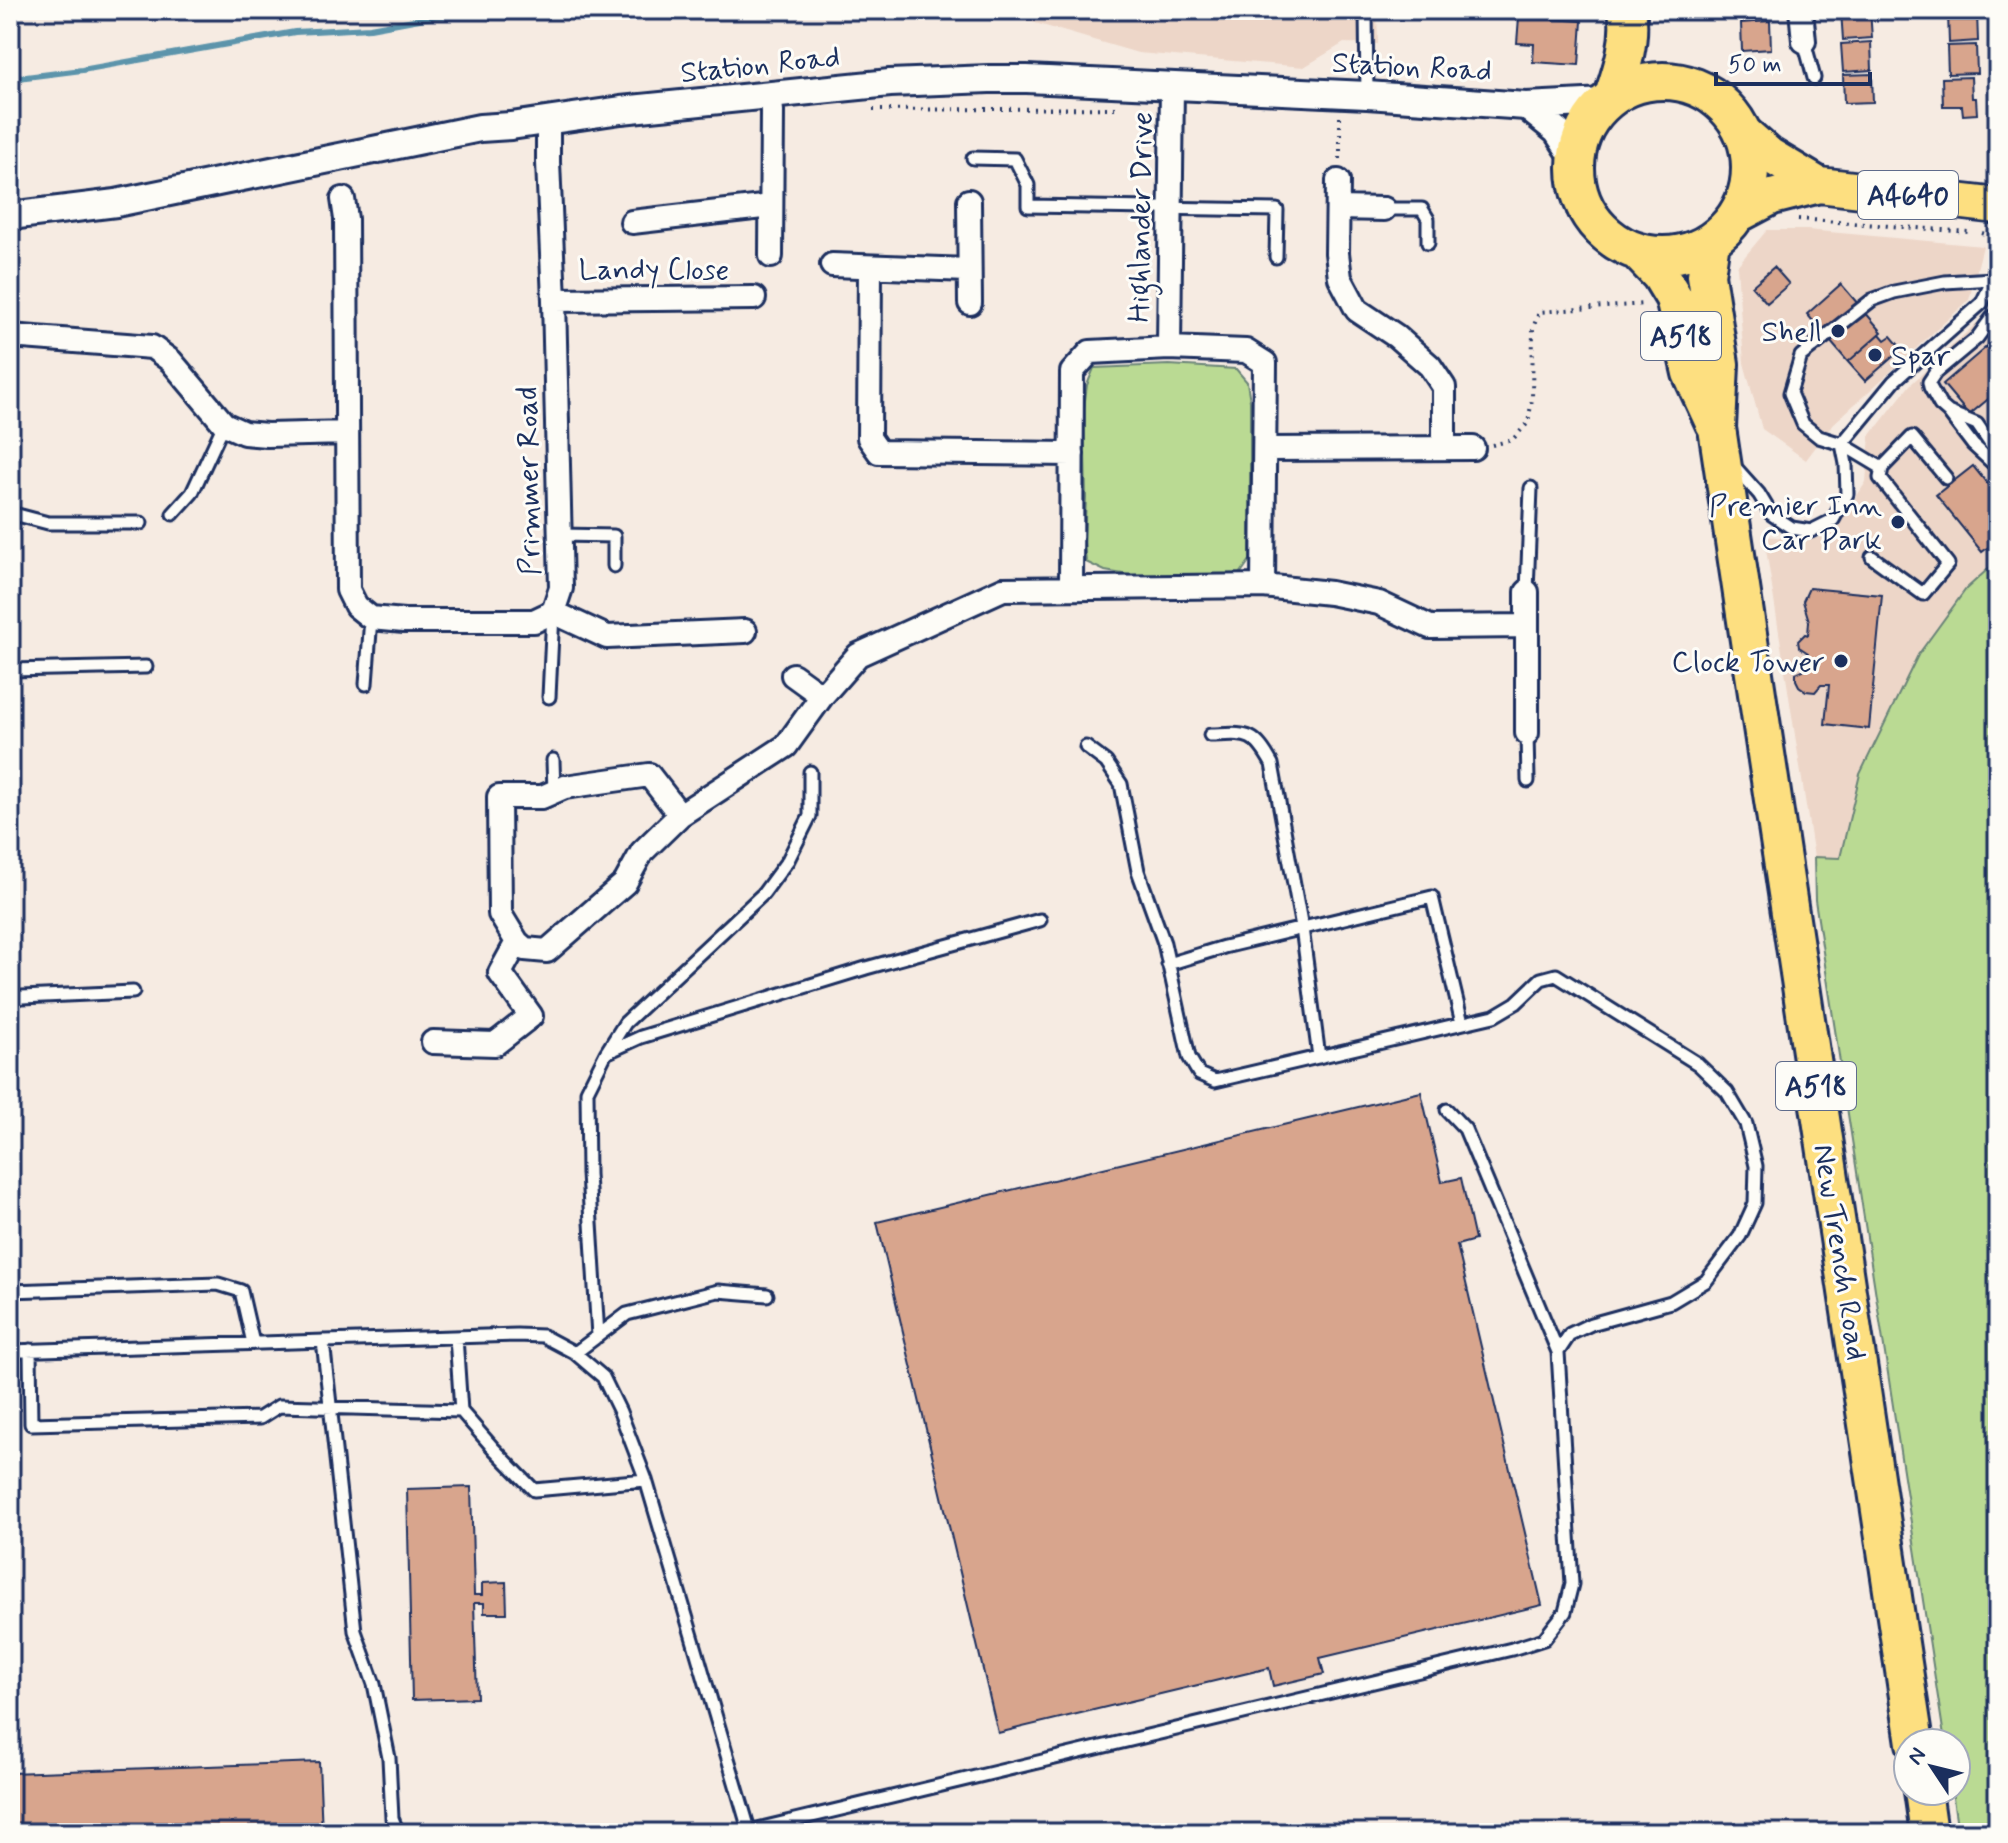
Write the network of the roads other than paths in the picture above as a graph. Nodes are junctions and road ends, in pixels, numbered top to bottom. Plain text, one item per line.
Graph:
1 (1366, 10) edge
2 (1801, 10) edge
3 (1628, 15) edge
4 (1804, 41) joint
5 (1814, 78) dead end
6 (1684, 82) junction
7 (1172, 86) junction
8 (770, 95) junction
9 (1367, 95) junction
10 (1609, 99) junction
11 (1526, 106) junction
12 (548, 120) junction
13 (1743, 132) junction
14 (973, 158) dead end
15 (1566, 161) junction
16 (1338, 181) road end
17 (1819, 185) junction
18 (343, 199) dead end
19 (969, 201) dead end
20 (771, 206) junction
21 (1998, 206) edge
22 (1170, 208) junction
23 (1338, 208) junction
24 (1384, 209) joint
25 (10, 216) edge
26 (632, 222) dead end
27 (1724, 228) junction
28 (1428, 243) dead end
29 (771, 256) dead end
30 (1626, 256) junction
31 (1276, 257) dead end
32 (1998, 257) edge
33 (832, 265) dead end
34 (870, 267) junction
35 (969, 270) junction
36 (1995, 280) edge
37 (754, 298) dead end
38 (554, 300) junction
39 (970, 303) dead end
40 (1998, 313) edge
41 (10, 336) edge
42 (1169, 348) junction
43 (1948, 412) junction
44 (224, 424) junction
45 (347, 433) junction
46 (1718, 439) junction
47 (1842, 444) junction
48 (1444, 448) junction
49 (1473, 448) road end
50 (1265, 449) junction
51 (1072, 454) junction
52 (1998, 455) edge
53 (1882, 468) junction
54 (1998, 468) edge
55 (1946, 478) dead end
56 (1531, 488) dead end
57 (10, 513) edge
58 (173, 514) dead end
59 (141, 523) dead end
60 (560, 535) junction
61 (1872, 557) dead end
62 (614, 566) dead end
63 (1263, 586) junction
64 (1071, 588) junction
65 (1527, 592) joint
66 (553, 612) junction
67 (371, 618) junction
68 (1527, 626) junction
69 (745, 631) dead end
70 (146, 667) dead end
71 (10, 670) edge
72 (793, 675) dead end
73 (366, 684) dead end
74 (822, 696) junction
75 (549, 697) dead end
76 (1527, 733) joint
77 (1210, 735) dead end
78 (1086, 747) dead end
79 (553, 760) dead end
80 (810, 772) dead end
81 (1528, 781) dead end
82 (554, 792) junction
83 (680, 815) junction
84 (1040, 920) dead end
85 (1302, 928) junction
86 (517, 942) junction
87 (1168, 964) junction
88 (133, 992) dead end
89 (10, 1001) edge
90 (1462, 1023) junction
91 (433, 1042) dead end
92 (606, 1053) junction
93 (1319, 1057) junction
94 (1447, 1110) dead end
95 (10, 1291) edge
96 (767, 1295) dead end
97 (598, 1336) junction
98 (456, 1337) junction
99 (323, 1341) junction
100 (253, 1343) junction
101 (30, 1350) junction
102 (10, 1351) edge
103 (1558, 1352) junction
104 (575, 1353) junction
105 (330, 1407) junction
106 (461, 1411) junction
107 (646, 1480) junction
108 (1913, 1727) edge
109 (1925, 1807) edge
110 (749, 1832) edge
111 (398, 1833) edge
112 (1929, 1833) edge

1 - 9 lane
2 - 4 street
3 - 6 highway
3 - 10 highway
4 - 5 lane
6 - 10 highway
6 - 13 highway
7 - 8 street, Station Road
7 - 9 street, Station Road
7 - 22 street, Highlander Drive
8 - 12 street, Station Road
8 - 20 street
9 - 11 street, Station Road
10 - 11 street, Station Road
10 - 15 highway
11 - 15 street, Station Road
12 - 25 street, Station Road
12 - 38 street, Primmer Road
13 - 17 main road, A4640
13 - 27 highway
14 - 22 lane
15 - 30 highway
16 - 23 street
17 - 21 main road, A4640
17 - 27 main road, A4640
18 - 45 street
19 - 35 street
20 - 26 street
20 - 29 street
22 - 31 lane
22 - 42 street, Highlander Drive
23 - 24 street
23 - 48 street
24 - 28 lane
27 - 30 highway
27 - 46 highway, New Trench Road / A518
30 - 46 highway, New Trench Road / A518
32 - 36 lane
33 - 34 street
34 - 35 street
34 - 51 street
35 - 39 street
36 - 47 lane
36 - 47 lane
37 - 38 street, Landy Close
38 - 60 street, Primmer Road
40 - 43 lane
41 - 44 street
42 - 50 street, Highlander Drive
42 - 51 street, Highlander Drive
43 - 52 lane
43 - 54 lane
44 - 45 street
44 - 58 lane
45 - 67 street
46 - 47 lane
46 - 108 highway, New Trench Road / A518
47 - 53 lane
48 - 49 street
48 - 50 street
50 - 63 street, Highlander Drive
51 - 64 street, Highlander Drive
53 - 55 lane
53 - 61 lane
56 - 65 lane
57 - 59 lane
60 - 62 lane
60 - 66 street, Primmer Road
63 - 64 street
63 - 68 street
64 - 74 street
65 - 68 street
66 - 67 street, Primmer Road
66 - 69 street
66 - 75 lane
67 - 73 lane
68 - 76 street
70 - 71 lane
72 - 74 street
74 - 83 street
76 - 81 lane
77 - 85 lane
78 - 87 lane
79 - 82 lane
80 - 92 lane
82 - 83 street
82 - 86 street
83 - 86 street
84 - 92 lane
85 - 87 lane
85 - 90 lane
85 - 93 lane
86 - 91 street
87 - 93 lane
88 - 89 lane
90 - 93 lane
90 - 103 lane
92 - 97 lane
94 - 103 lane
95 - 100 lane
96 - 97 lane
97 - 104 lane
98 - 99 lane
98 - 104 lane
98 - 106 lane
99 - 100 lane
99 - 105 lane
100 - 101 lane
101 - 102 lane
101 - 105 lane
103 - 110 lane
104 - 107 lane
105 - 106 lane
105 - 111 lane
106 - 107 lane
107 - 110 lane
109 - 112 highway

